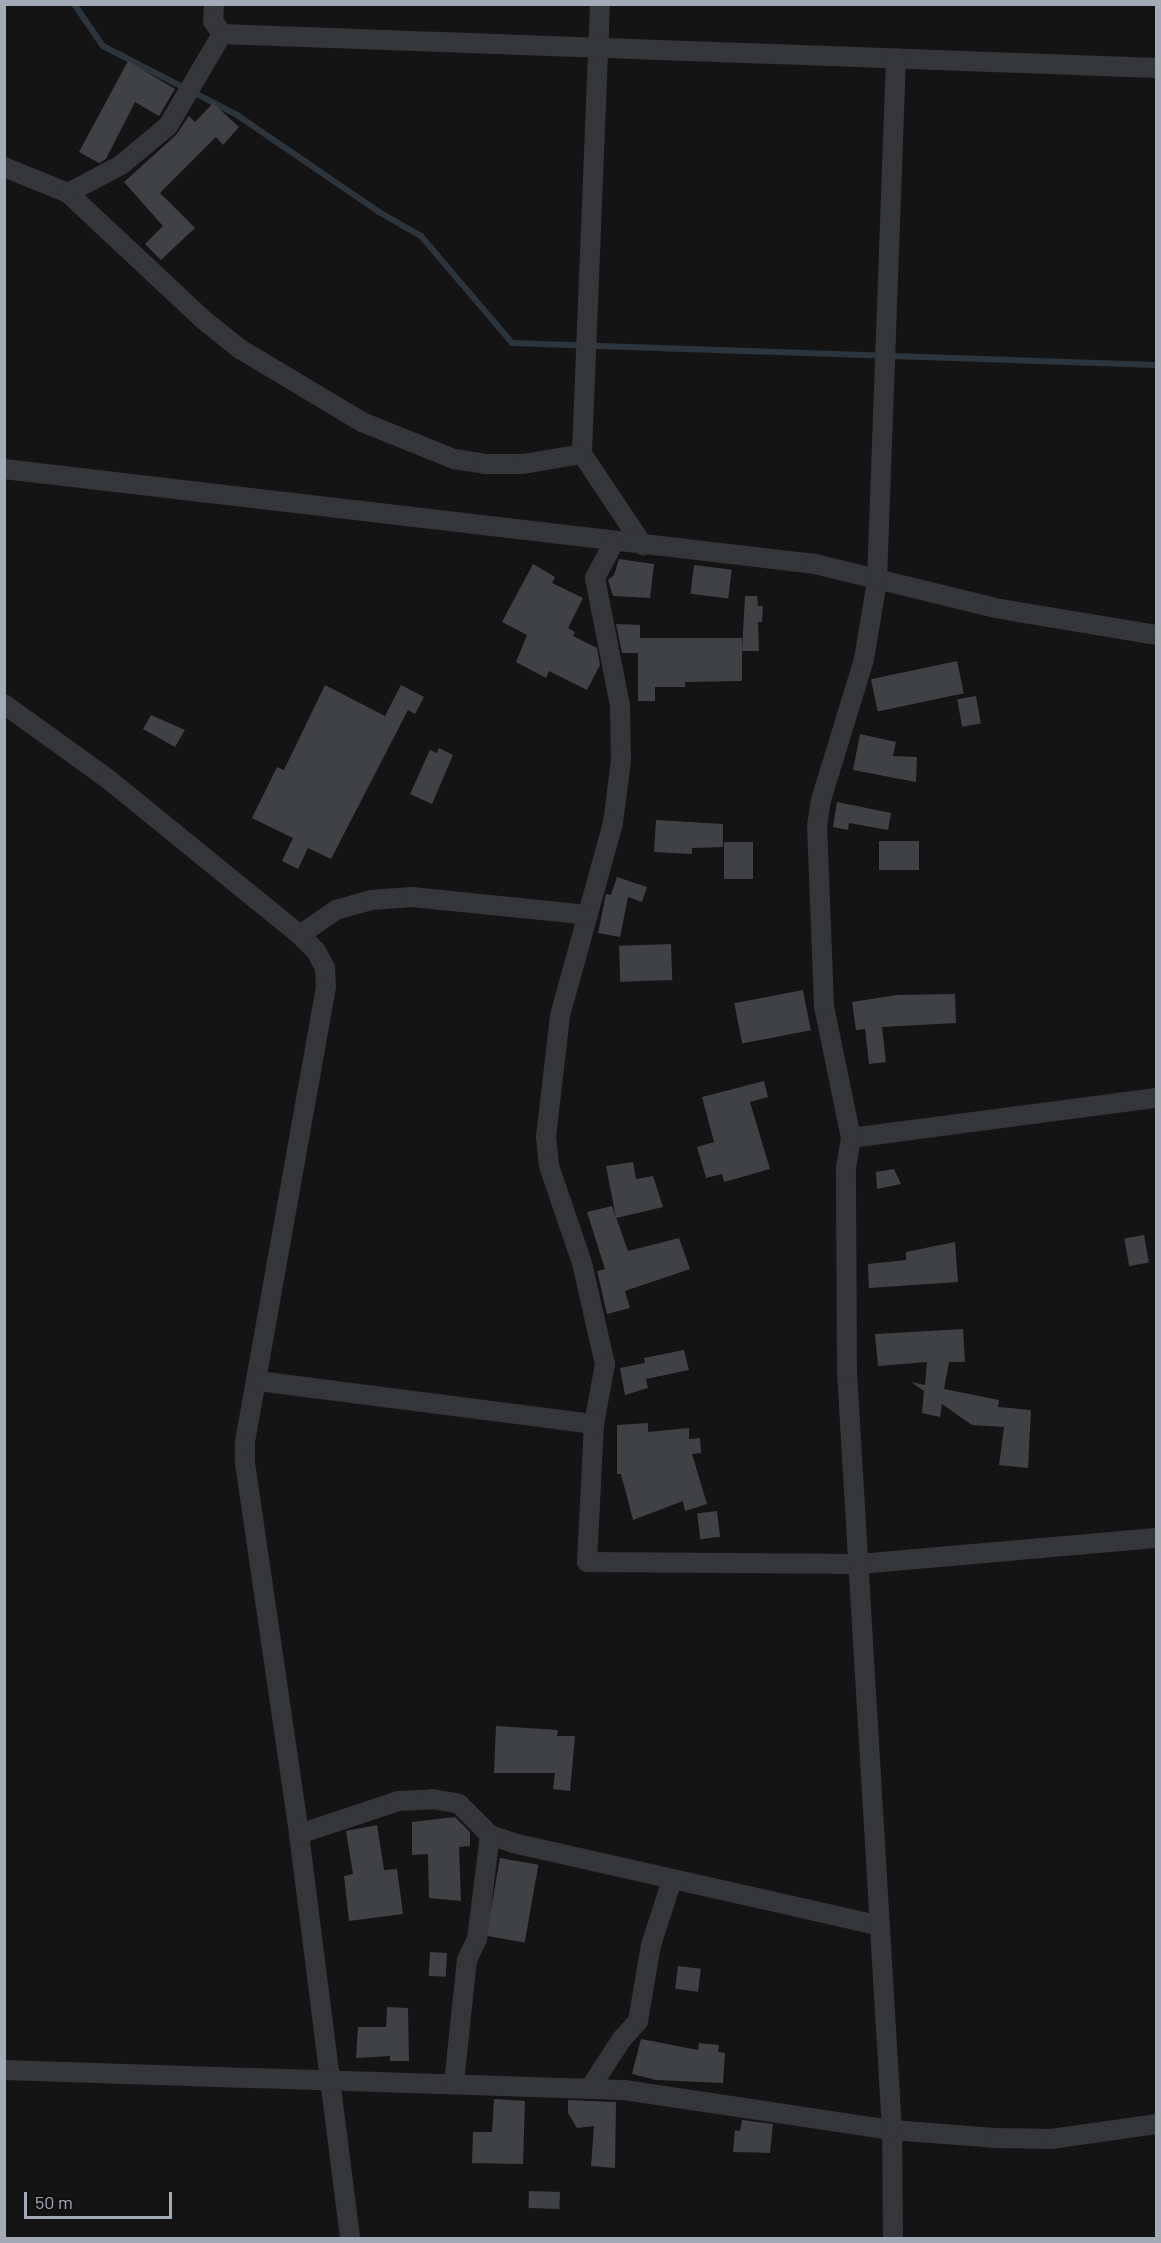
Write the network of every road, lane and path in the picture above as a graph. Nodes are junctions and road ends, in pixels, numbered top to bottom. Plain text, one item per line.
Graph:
1 (214, 4) edge
2 (600, 4) edge
3 (222, 34) junction
4 (598, 47) junction
5 (896, 58) junction
6 (1156, 68) edge
7 (4, 167) edge
8 (68, 193) junction
9 (582, 454) junction
10 (4, 469) edge
11 (614, 542) junction
12 (643, 545) junction
13 (877, 581) junction
14 (1156, 635) edge
15 (4, 704) edge
16 (588, 915) junction
17 (300, 935) junction
18 (1156, 1098) edge
19 (851, 1138) junction
20 (258, 1381) junction
21 (594, 1424) junction
22 (1156, 1538) edge
23 (859, 1563) junction
24 (299, 1834) junction
25 (490, 1835) junction
26 (672, 1880) junction
27 (880, 1926) junction
28 (4, 2070) edge
29 (330, 2079) junction
30 (454, 2083) junction
31 (590, 2088) junction
32 (1156, 2124) edge
33 (892, 2130) junction
34 (350, 2238) edge
35 (893, 2238) edge

1 - 3 street
2 - 4 street
3 - 4 street
3 - 8 street
4 - 5 street
4 - 9 street
5 - 6 street
5 - 13 street
7 - 8 street
8 - 9 street
9 - 12 street
10 - 11 street
11 - 12 street
11 - 16 street
12 - 13 street
13 - 14 street
13 - 19 street
15 - 17 street
16 - 17 street
16 - 21 street
17 - 20 street
18 - 19 street
19 - 23 street
20 - 21 street
20 - 24 street
21 - 23 street
22 - 23 street
23 - 27 street
24 - 25 street
24 - 29 street
25 - 26 street
25 - 30 street
26 - 27 street
26 - 31 street
27 - 33 street
28 - 29 street
29 - 30 street
29 - 34 street
30 - 31 street
31 - 33 street
32 - 33 street
33 - 35 street

